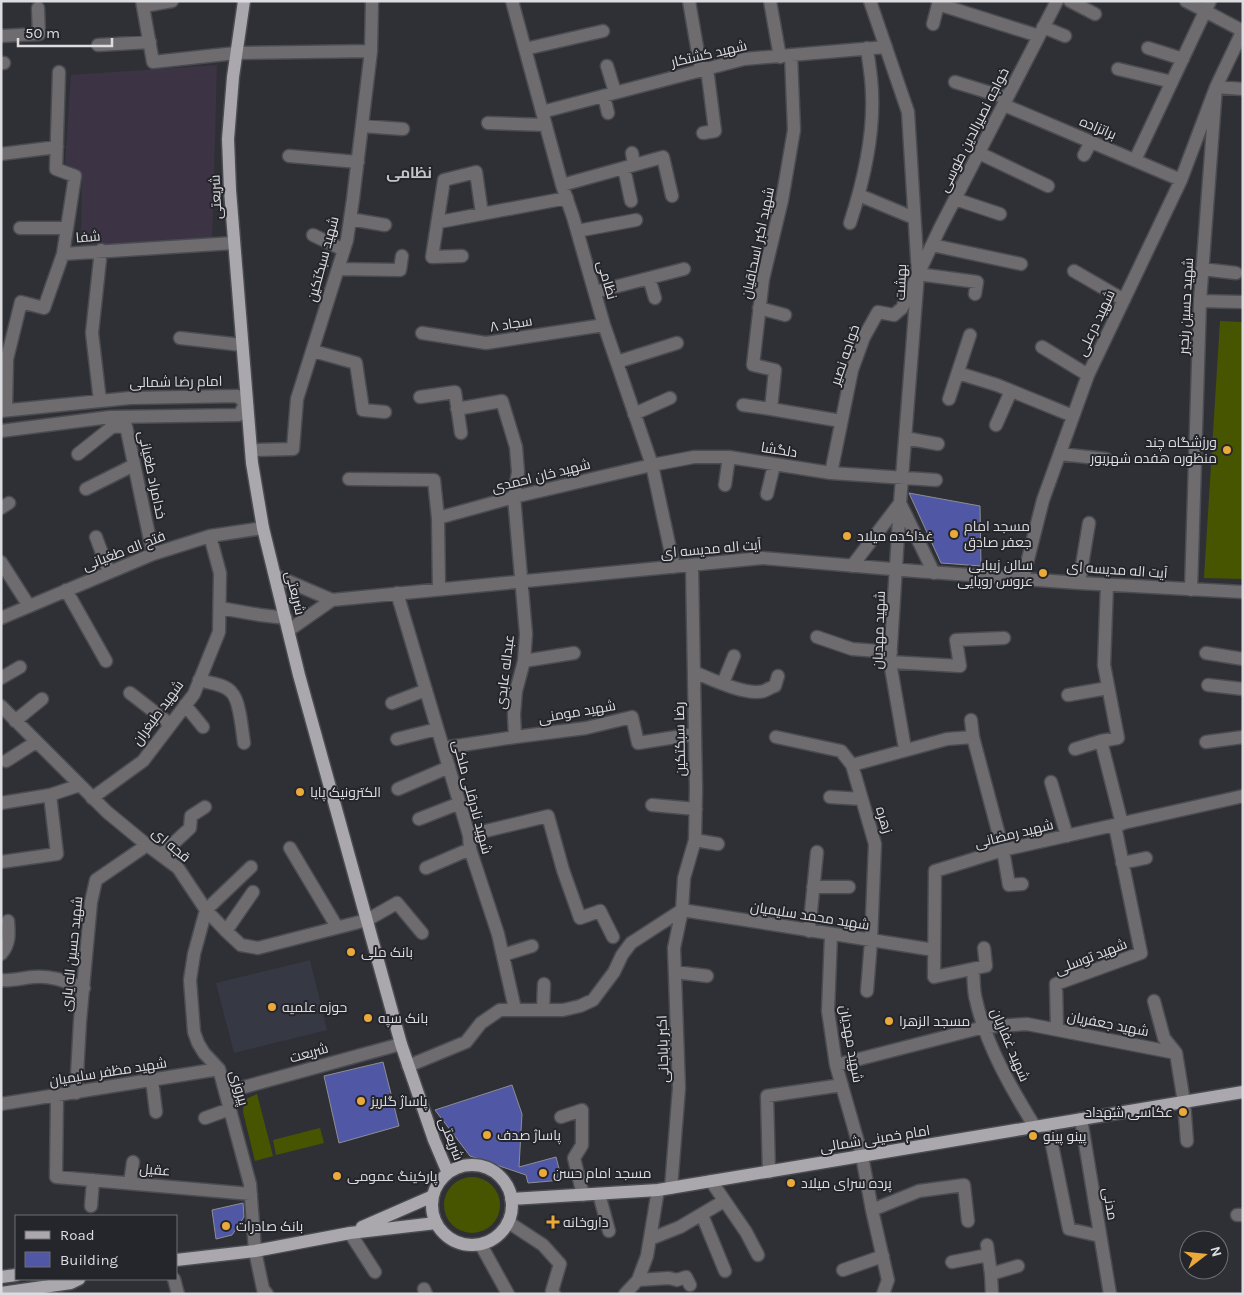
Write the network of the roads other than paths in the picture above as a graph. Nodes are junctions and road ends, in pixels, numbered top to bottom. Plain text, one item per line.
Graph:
1 (172, 1) edge
2 (244, 1) edge
3 (372, 1) edge
4 (512, 1) edge
5 (689, 1) edge
6 (770, 1) edge
7 (870, 1) edge
8 (1057, 1) edge
9 (1070, 1) edge
10 (1186, 1) edge
11 (939, 3) edge
12 (143, 4) edge
13 (1208, 6) edge
14 (38, 8) dead end
15 (1095, 14) dead end
16 (933, 24) dead end
17 (604, 31) dead end
18 (1243, 31) edge
19 (1041, 32) junction
20 (1, 36) edge
21 (1065, 36) dead end
22 (150, 42) junction
23 (98, 46) dead end
24 (886, 47) junction
25 (867, 48) junction
26 (1148, 48) dead end
27 (525, 49) junction
28 (372, 51) junction
29 (236, 53) junction
30 (785, 56) junction
31 (1183, 59) junction
32 (607, 66) dead end
33 (704, 69) junction
34 (1118, 69) dead end
35 (59, 72) dead end
36 (955, 82) dead end
37 (1172, 82) junction
38 (1216, 87) junction
39 (1243, 90) edge
40 (610, 94) junction
41 (1005, 102) junction
42 (608, 113) dead end
43 (544, 118) junction
44 (488, 123) dead end
45 (362, 126) junction
46 (403, 129) dead end
47 (703, 133) dead end
48 (1091, 142) junction
49 (57, 147) junction
50 (979, 153) junction
51 (1, 154) edge
52 (1084, 155) dead end
53 (289, 156) dead end
54 (1135, 160) junction
55 (358, 162) junction
56 (630, 162) junction
57 (1181, 180) junction
58 (562, 185) junction
59 (1048, 186) dead end
60 (859, 195) junction
61 (672, 196) dead end
62 (567, 198) junction
63 (955, 199) junction
64 (631, 201) dead end
65 (482, 214) junction
66 (1000, 214) dead end
67 (350, 218) junction
68 (914, 218) junction
69 (636, 220) dead end
70 (439, 222) junction
71 (850, 223) dead end
72 (385, 225) dead end
73 (20, 228) dead end
74 (67, 228) junction
75 (577, 231) junction
76 (312, 235) dead end
77 (234, 243) junction
78 (932, 246) junction
79 (101, 250) junction
80 (344, 250) junction
81 (63, 254) junction
82 (402, 256) dead end
83 (462, 256) dead end
84 (1021, 264) dead end
85 (338, 269) junction
86 (684, 269) dead end
87 (1202, 269) junction
88 (1074, 271) dead end
89 (1236, 273) dead end
90 (918, 274) junction
91 (649, 278) junction
92 (595, 292) junction
93 (975, 294) dead end
94 (655, 298) dead end
95 (1124, 300) junction
96 (1200, 301) junction
97 (1243, 302) edge
98 (760, 308) junction
99 (785, 314) dead end
100 (604, 325) junction
101 (422, 333) dead end
102 (970, 335) dead end
103 (180, 338) dead end
104 (677, 343) dead end
105 (242, 345) junction
106 (1042, 346) dead end
107 (313, 351) junction
108 (617, 362) junction
109 (958, 373) junction
110 (1088, 375) junction
111 (1011, 391) junction
112 (420, 397) dead end
113 (670, 398) dead end
114 (949, 399) dead end
115 (100, 401) junction
116 (246, 403) junction
117 (743, 404) dead end
118 (457, 409) junction
119 (771, 409) junction
120 (4, 410) edge
121 (384, 412) dead end
122 (634, 414) junction
123 (1073, 416) junction
124 (841, 421) junction
125 (111, 422) junction
126 (996, 424) dead end
127 (1, 430) edge
128 (461, 433) dead end
129 (905, 438) junction
130 (938, 444) dead end
131 (250, 450) junction
132 (78, 454) dead end
133 (1060, 454) junction
134 (728, 457) junction
135 (1106, 459) dead end
136 (134, 465) junction
137 (652, 465) junction
138 (774, 465) junction
139 (831, 473) junction
140 (902, 478) junction
141 (349, 479) dead end
142 (936, 480) dead end
143 (725, 486) dead end
144 (86, 489) dead end
145 (767, 494) dead end
146 (514, 498) junction
147 (900, 503) junction
148 (438, 518) junction
149 (1089, 523) dead end
150 (263, 528) junction
151 (210, 536) junction
152 (96, 537) dead end
153 (153, 554) junction
154 (1, 562) edge
155 (692, 565) junction
156 (852, 566) junction
157 (674, 567) junction
158 (896, 570) junction
159 (109, 572) junction
160 (934, 573) junction
161 (276, 576) junction
162 (1023, 579) junction
163 (521, 581) junction
164 (1079, 583) junction
165 (1107, 585) junction
166 (439, 589) junction
167 (66, 590) junction
168 (1191, 590) junction
169 (396, 593) junction
170 (1243, 593) edge
171 (332, 600) junction
172 (29, 606) junction
173 (220, 608) junction
174 (1, 618) edge
175 (287, 624) junction
176 (818, 637) dead end
177 (1004, 638) dead end
178 (574, 653) dead end
179 (1206, 653) dead end
180 (734, 656) dead end
181 (890, 657) junction
182 (1243, 659) edge
183 (106, 660) dead end
184 (524, 661) junction
185 (20, 667) dead end
186 (694, 672) junction
187 (778, 676) dead end
188 (1, 678) edge
189 (199, 680) junction
190 (723, 683) junction
191 (1208, 685) dead end
192 (1108, 688) junction
193 (1243, 689) edge
194 (426, 690) junction
195 (130, 693) dead end
196 (1068, 694) dead end
197 (42, 699) dead end
198 (392, 703) dead end
199 (1, 706) edge
200 (185, 706) junction
201 (971, 720) dead end
202 (15, 721) junction
203 (170, 724) junction
204 (203, 727) dead end
205 (437, 729) junction
206 (695, 734) junction
207 (515, 737) junction
208 (776, 737) dead end
209 (973, 737) junction
210 (1243, 737) edge
211 (397, 739) dead end
212 (1101, 741) junction
213 (36, 742) junction
214 (1206, 742) dead end
215 (244, 743) dead end
216 (443, 748) junction
217 (905, 749) junction
218 (1075, 749) dead end
219 (6, 761) dead end
220 (852, 765) junction
221 (449, 767) junction
222 (1051, 782) dead end
223 (80, 785) junction
224 (398, 789) dead end
225 (50, 796) junction
226 (1243, 796) edge
227 (830, 797) dead end
228 (92, 798) junction
229 (862, 799) junction
230 (1, 803) edge
231 (460, 803) junction
232 (652, 805) dead end
233 (205, 807) dead end
234 (696, 809) junction
235 (419, 820) dead end
236 (1119, 825) junction
237 (469, 835) junction
238 (1067, 836) junction
239 (695, 840) junction
240 (718, 844) dead end
241 (147, 845) junction
242 (290, 848) dead end
243 (470, 849) junction
244 (1003, 850) junction
245 (817, 852) dead end
246 (161, 855) junction
247 (1146, 858) dead end
248 (1, 862) edge
249 (1122, 863) junction
250 (251, 867) dead end
251 (426, 868) dead end
252 (1022, 884) dead end
253 (813, 887) junction
254 (849, 887) dead end
255 (253, 892) dead end
256 (206, 910) junction
257 (682, 910) junction
258 (367, 920) junction
259 (8, 921) dead end
260 (337, 928) junction
261 (226, 931) junction
262 (809, 931) junction
263 (422, 933) dead end
264 (831, 935) junction
265 (613, 937) dead end
266 (871, 941) junction
267 (532, 946) dead end
268 (984, 948) dead end
269 (934, 950) junction
270 (1, 954) edge
271 (503, 954) junction
272 (973, 969) junction
273 (675, 972) junction
274 (707, 976) dead end
275 (1, 980) edge
276 (544, 984) dead end
277 (84, 988) junction
278 (867, 991) dead end
279 (1154, 1001) dead end
280 (515, 1009) junction
281 (543, 1010) junction
282 (984, 1027) junction
283 (1057, 1030) junction
284 (400, 1044) junction
285 (1176, 1053) junction
286 (836, 1065) junction
287 (408, 1066) junction
288 (219, 1069) junction
289 (152, 1080) junction
290 (842, 1085) junction
291 (226, 1092) junction
292 (1243, 1092) edge
293 (76, 1093) junction
294 (57, 1096) junction
295 (1184, 1102) junction
296 (1, 1104) edge
297 (230, 1109) junction
298 (156, 1112) dead end
299 (561, 1117) dead end
300 (205, 1118) dead end
301 (1081, 1120) junction
302 (1048, 1125) junction
303 (1035, 1127) junction
304 (1187, 1141) dead end
305 (862, 1156) junction
306 (133, 1162) dead end
307 (768, 1172) junction
308 (448, 1173) junction
309 (93, 1180) junction
310 (711, 1181) junction
311 (130, 1183) junction
312 (672, 1188) junction
313 (658, 1190) junction
314 (251, 1194) junction
315 (599, 1194) junction
316 (583, 1195) junction
317 (433, 1196) junction
318 (511, 1198) junction
319 (724, 1201) junction
320 (91, 1206) dead end
321 (872, 1210) junction
322 (702, 1214) junction
323 (508, 1222) junction
324 (968, 1222) dead end
325 (436, 1223) junction
326 (609, 1232) dead end
327 (350, 1233) junction
328 (1100, 1236) junction
329 (650, 1239) junction
330 (481, 1245) junction
331 (255, 1251) junction
332 (758, 1255) dead end
333 (882, 1256) junction
334 (178, 1260) edge
335 (952, 1262) dead end
336 (1018, 1266) dead end
337 (844, 1270) dead end
338 (725, 1271) dead end
339 (375, 1272) dead end
340 (991, 1274) junction
341 (15, 1275) edge
342 (1, 1277) edge
343 (77, 1280) edge
344 (174, 1280) edge
345 (638, 1280) junction
346 (690, 1285) dead end
347 (1, 1293) edge
348 (178, 1294) edge
349 (266, 1294) edge
350 (508, 1294) edge
351 (554, 1294) edge
352 (625, 1294) edge
353 (883, 1294) edge
354 (992, 1294) edge
355 (1110, 1294) edge

1 - 12 street
2 - 29 main road, شریعتی
3 - 28 street, شهید سبکتکین
4 - 27 street, نظامی
5 - 33 street
6 - 30 street, شهید اکبر اسحاقیان
7 - 24 street, بهشت
8 - 19 street, خواجه نصیرالدین طوسی
9 - 15 street
10 - 13 street
11 - 16 street
11 - 19 street
12 - 22 street
13 - 18 street
13 - 31 street
14 - 20 street
17 - 27 street
18 - 38 street, شهید حسین رنجبر
19 - 21 street
19 - 41 street, خواجه نصیرالدین طوسی
22 - 23 street
22 - 29 street
24 - 25 street, شهید کشتکار
24 - 68 street, بهشت
25 - 30 street, شهید کشتکار
25 - 60 street
26 - 31 street
27 - 43 street, نظامی
28 - 29 street
28 - 45 street, شهید سبکتکین
29 - 77 main road, شریعتی
30 - 33 street, شهید کشتکار
30 - 98 street, شهید اکبر اسحاقیان
31 - 37 street
32 - 40 street
33 - 40 street, شهید کشتکار
33 - 47 street
34 - 37 street
35 - 49 street
36 - 41 street, براتزاده
37 - 54 street
38 - 39 street
38 - 57 street, شهید درعلی
38 - 87 street, شهید حسین رنجبر
40 - 42 street
40 - 43 street, شهید کشتکار
41 - 48 street, براتزاده
41 - 50 street, خواجه نصیرالدین طوسی
43 - 44 street, شهید کشتکار
43 - 58 street, نظامی
45 - 46 street
45 - 55 street, شهید سبکتکین
48 - 52 street
48 - 54 street, براتزاده
49 - 51 street
49 - 74 street, شفا
50 - 59 street
50 - 63 street, خواجه نصیرالدین طوسی
53 - 55 street
54 - 57 street, براتزاده
55 - 67 street, شهید سبکتکین
56 - 58 street
56 - 61 street
56 - 64 street
57 - 95 street, شهید درعلی
58 - 62 street, نظامی
60 - 68 street
60 - 71 street
62 - 65 street
62 - 75 street, نظامی
63 - 66 street
63 - 78 street, خواجه نصیرالدین طوسی
65 - 70 street
65 - 70 street
67 - 72 street
67 - 80 street, شهید سبکتکین
68 - 90 street, بهشت
69 - 75 street
70 - 83 street
73 - 74 street
74 - 81 street, شفا
75 - 92 street, نظامی
76 - 80 street
77 - 79 street, شفا
77 - 105 main road, شریعتی
78 - 84 street
78 - 90 street, خواجه نصیرالدین طوسی
79 - 81 street, شفا
79 - 115 street
80 - 85 street, شهید سبکتکین
81 - 120 street
82 - 85 street
85 - 107 street, شهید سبکتکین
86 - 91 street
87 - 89 street
87 - 96 street, شهید حسین رنجبر
88 - 95 street
90 - 93 street
90 - 124 street, خواجه نصیر
90 - 129 street, بهشت
91 - 92 street
91 - 94 street
92 - 100 street, نظامی
95 - 110 street, شهید درعلی
96 - 97 street
96 - 168 street, شهید حسین رنجبر
98 - 99 street
98 - 119 street, شهید اکبر اسحاقیان
100 - 101 street, سجاد ۸
100 - 108 street, نظامی
102 - 109 street
103 - 105 street
104 - 108 street
105 - 116 main road, شریعتی
106 - 110 street
107 - 121 street
107 - 131 street, شهید سبکتکین
108 - 122 street, نظامی
109 - 111 street
109 - 114 street
110 - 123 street, شهید درعلی
111 - 123 street
111 - 126 street
112 - 118 street
113 - 122 street
115 - 116 street, امام رضا شمالی
115 - 120 street, امام رضا شمالی
116 - 125 street
116 - 131 main road, شریعتی
117 - 119 street
118 - 128 street
118 - 146 street, عبداله عابدی
119 - 124 street
122 - 137 street, نظامی
123 - 133 street, شهید درعلی
124 - 139 street, خواجه نصیر
125 - 127 street
125 - 132 street
125 - 136 street, خدامراد طغیانی
129 - 130 street
129 - 140 street, بهشت
131 - 150 main road, شریعتی
133 - 135 street
133 - 162 street, شهید درعلی
134 - 137 street, دلگشا
134 - 138 street, دلگشا
134 - 143 street
136 - 144 street
136 - 153 street, خدامراد طغیانی
137 - 146 street, شهید خان احمدی
137 - 157 street, نظامی
138 - 139 street, دلگشا
138 - 145 street
139 - 140 street, دلگشا
140 - 142 street, دلگشا
140 - 147 street, بهشت
141 - 148 street
146 - 148 street, شهید خان احمدی
146 - 163 street, عبداله عابدی
147 - 156 street
147 - 158 street, بهشت
147 - 160 street
148 - 166 street
149 - 164 street
150 - 151 street, فتح اله طغیانی
150 - 161 main road, شریعتی
151 - 153 street, فتح اله طغیانی
151 - 173 street, شهید طیغران
152 - 159 street
153 - 159 street, فتح اله طغیانی
154 - 172 street
155 - 156 street, آیت اله مدیسه ای
155 - 157 street, آیت اله مدیسه ای
155 - 186 street, رضا سبکتکین
156 - 158 street, آیت اله مدیسه ای
157 - 163 street, آیت اله مدیسه ای
158 - 160 street, آیت اله مدیسه ای
158 - 181 street, شهید مهدیان
159 - 167 street, فتح اله طغیانی
160 - 162 street, آیت اله مدیسه ای
161 - 171 street
161 - 175 main road, شریعتی
162 - 164 street, آیت اله مدیسه ای
163 - 166 street, آیت اله مدیسه ای
163 - 184 street, عبداله عابدی
164 - 165 street, آیت اله مدیسه ای
165 - 168 street, آیت اله مدیسه ای
165 - 192 street
166 - 169 street, آیت اله مدیسه ای
167 - 172 street, فتح اله طغیانی
167 - 183 street
168 - 170 street, آیت اله مدیسه ای
169 - 171 street, آیت اله مدیسه ای
169 - 194 street, شهید نادرقلی ملکی
171 - 175 street
172 - 174 street, فتح اله طغیانی
173 - 175 street
173 - 189 street, شهید طیغران
175 - 258 main road, شریعتی
176 - 181 street
177 - 181 street
178 - 184 street
179 - 182 street
180 - 190 street
181 - 217 street, شهید مهدیان
184 - 207 street, عبداله عابدی
185 - 188 street
186 - 190 street
186 - 206 street, رضا سبکتکین
187 - 190 street
189 - 200 street, شهید طیغران
189 - 215 street
191 - 193 street
192 - 196 street
192 - 212 street
194 - 198 street
194 - 205 street, شهید نادرقلی ملکی
195 - 203 street
197 - 202 street
199 - 202 street, قجه ای
200 - 203 street, شهید طیغران
200 - 204 street
201 - 209 street
202 - 213 street, قجه ای
203 - 228 street, شهید طیغران
205 - 211 street
205 - 216 street, شهید نادرقلی ملکی
206 - 207 street, شهید مومنی
206 - 234 street, رضا سبکتکین
207 - 216 street, شهید مومنی
208 - 220 street
209 - 217 street
209 - 244 street
210 - 214 street
212 - 218 street
212 - 236 street, شهید توسلی
213 - 219 street
213 - 223 street, قجه ای
216 - 221 street, شهید نادرقلی ملکی
217 - 220 street
220 - 229 street, زهره
221 - 224 street
221 - 231 street, شهید نادرقلی ملکی
222 - 238 street
223 - 225 street
223 - 228 street, قجه ای
225 - 230 street
225 - 248 street
226 - 236 street, شهید رمضانی
227 - 229 street
228 - 241 street, قجه ای
229 - 266 street, زهره
231 - 235 street
231 - 237 street, شهید نادرقلی ملکی
232 - 234 street
233 - 246 street
234 - 239 street, رضا سبکتکین
236 - 238 street, شهید رمضانی
236 - 249 street, شهید توسلی
237 - 243 street, شهید نادرقلی ملکی
237 - 265 street
238 - 244 street, شهید رمضانی
239 - 240 street
239 - 257 street, رضا سبکتکین
241 - 246 street, قجه ای
241 - 277 street, شهید حسین اله یاری
242 - 260 street
243 - 251 street
243 - 271 street, شهید نادرقلی ملکی
244 - 252 street
244 - 269 street, شهید رمضانی
245 - 253 street
246 - 256 street, قجه ای
247 - 249 street
249 - 283 street, شهید توسلی
250 - 256 street
253 - 254 street
253 - 262 street
255 - 261 street
256 - 261 street, قجه ای
256 - 288 street, پیروزی
257 - 262 street, شهید محمد سلیمیان
257 - 273 street, اکبر باباجانی
257 - 281 street
258 - 260 street, قجه ای
258 - 263 street, قجه ای
258 - 284 main road, شریعتی
259 - 270 street
260 - 261 street, قجه ای
262 - 264 street, شهید محمد سلیمیان
264 - 266 street, شهید محمد سلیمیان
264 - 286 street, شهید مهدیان
266 - 269 street, شهید محمد سلیمیان
266 - 278 street, زهره
267 - 271 street
268 - 272 street
269 - 272 street, شهید رمضانی
271 - 280 street, شهید نادرقلی ملکی
272 - 282 street, شهید غفاریان
273 - 274 street
273 - 312 street, اکبر باباجانی
275 - 277 street
276 - 281 street
277 - 293 street, شهید حسین اله یاری
279 - 285 street
280 - 281 street
280 - 287 street
282 - 283 street, شهید جعفریان
282 - 286 street, شهید جعفریان
282 - 303 street, شهید غفاریان
283 - 285 street, شهید جعفریان
284 - 287 main road, شریعتی
284 - 291 street, شریعت
285 - 295 street
286 - 290 street, شهید مهدیان
287 - 308 main road, شریعتی
288 - 289 street, شهید مظفر سلیمیان
288 - 291 street, پیروزی
289 - 293 street, شهید مظفر سلیمیان
289 - 298 street
290 - 305 street, شهید مهدیان
290 - 307 street
291 - 297 street, پیروزی
292 - 295 main road, امام خمینی شمالی
293 - 294 street, شهید مظفر سلیمیان
294 - 296 street, شهید مظفر سلیمیان
294 - 309 street, عقیل
295 - 301 main road, امام خمینی شمالی
295 - 304 street
297 - 300 street
297 - 314 street, پیروزی
299 - 316 street
301 - 302 main road, امام خمینی شمالی
301 - 328 street, مدنی
302 - 303 main road, امام خمینی شمالی
302 - 328 street
303 - 305 main road, امام خمینی شمالی
305 - 307 main road, امام خمینی شمالی
305 - 321 street, شهید مهدیان
306 - 311 street
307 - 310 main road, امام خمینی شمالی
308 - 317 main road
308 - 318 main road
309 - 311 street, عقیل
309 - 320 street
310 - 312 main road, امام خمینی شمالی
310 - 319 street
311 - 314 street, عقیل
312 - 313 main road, امام خمینی شمالی
313 - 315 main road, امام خمینی شمالی
313 - 329 street
314 - 331 street, پیروزی
315 - 316 main road, امام خمینی شمالی
315 - 326 street
316 - 318 main road, امام خمینی شمالی
317 - 325 main road
317 - 327 main road
318 - 323 main road
319 - 322 street
319 - 332 street
321 - 324 street
321 - 333 street, شهید مهدیان
322 - 329 street
322 - 338 street
323 - 330 main road
323 - 351 street
325 - 327 main road
325 - 330 main road
327 - 331 main road
327 - 339 street
328 - 355 street, مدنی
329 - 345 street
330 - 350 street
331 - 334 main road
331 - 349 street, پیروزی
333 - 337 street
333 - 353 street, شهید مهدیان
335 - 340 street
336 - 340 street
340 - 354 street
341 - 342 main road
343 - 347 main road
344 - 348 street
345 - 346 street
345 - 352 street

